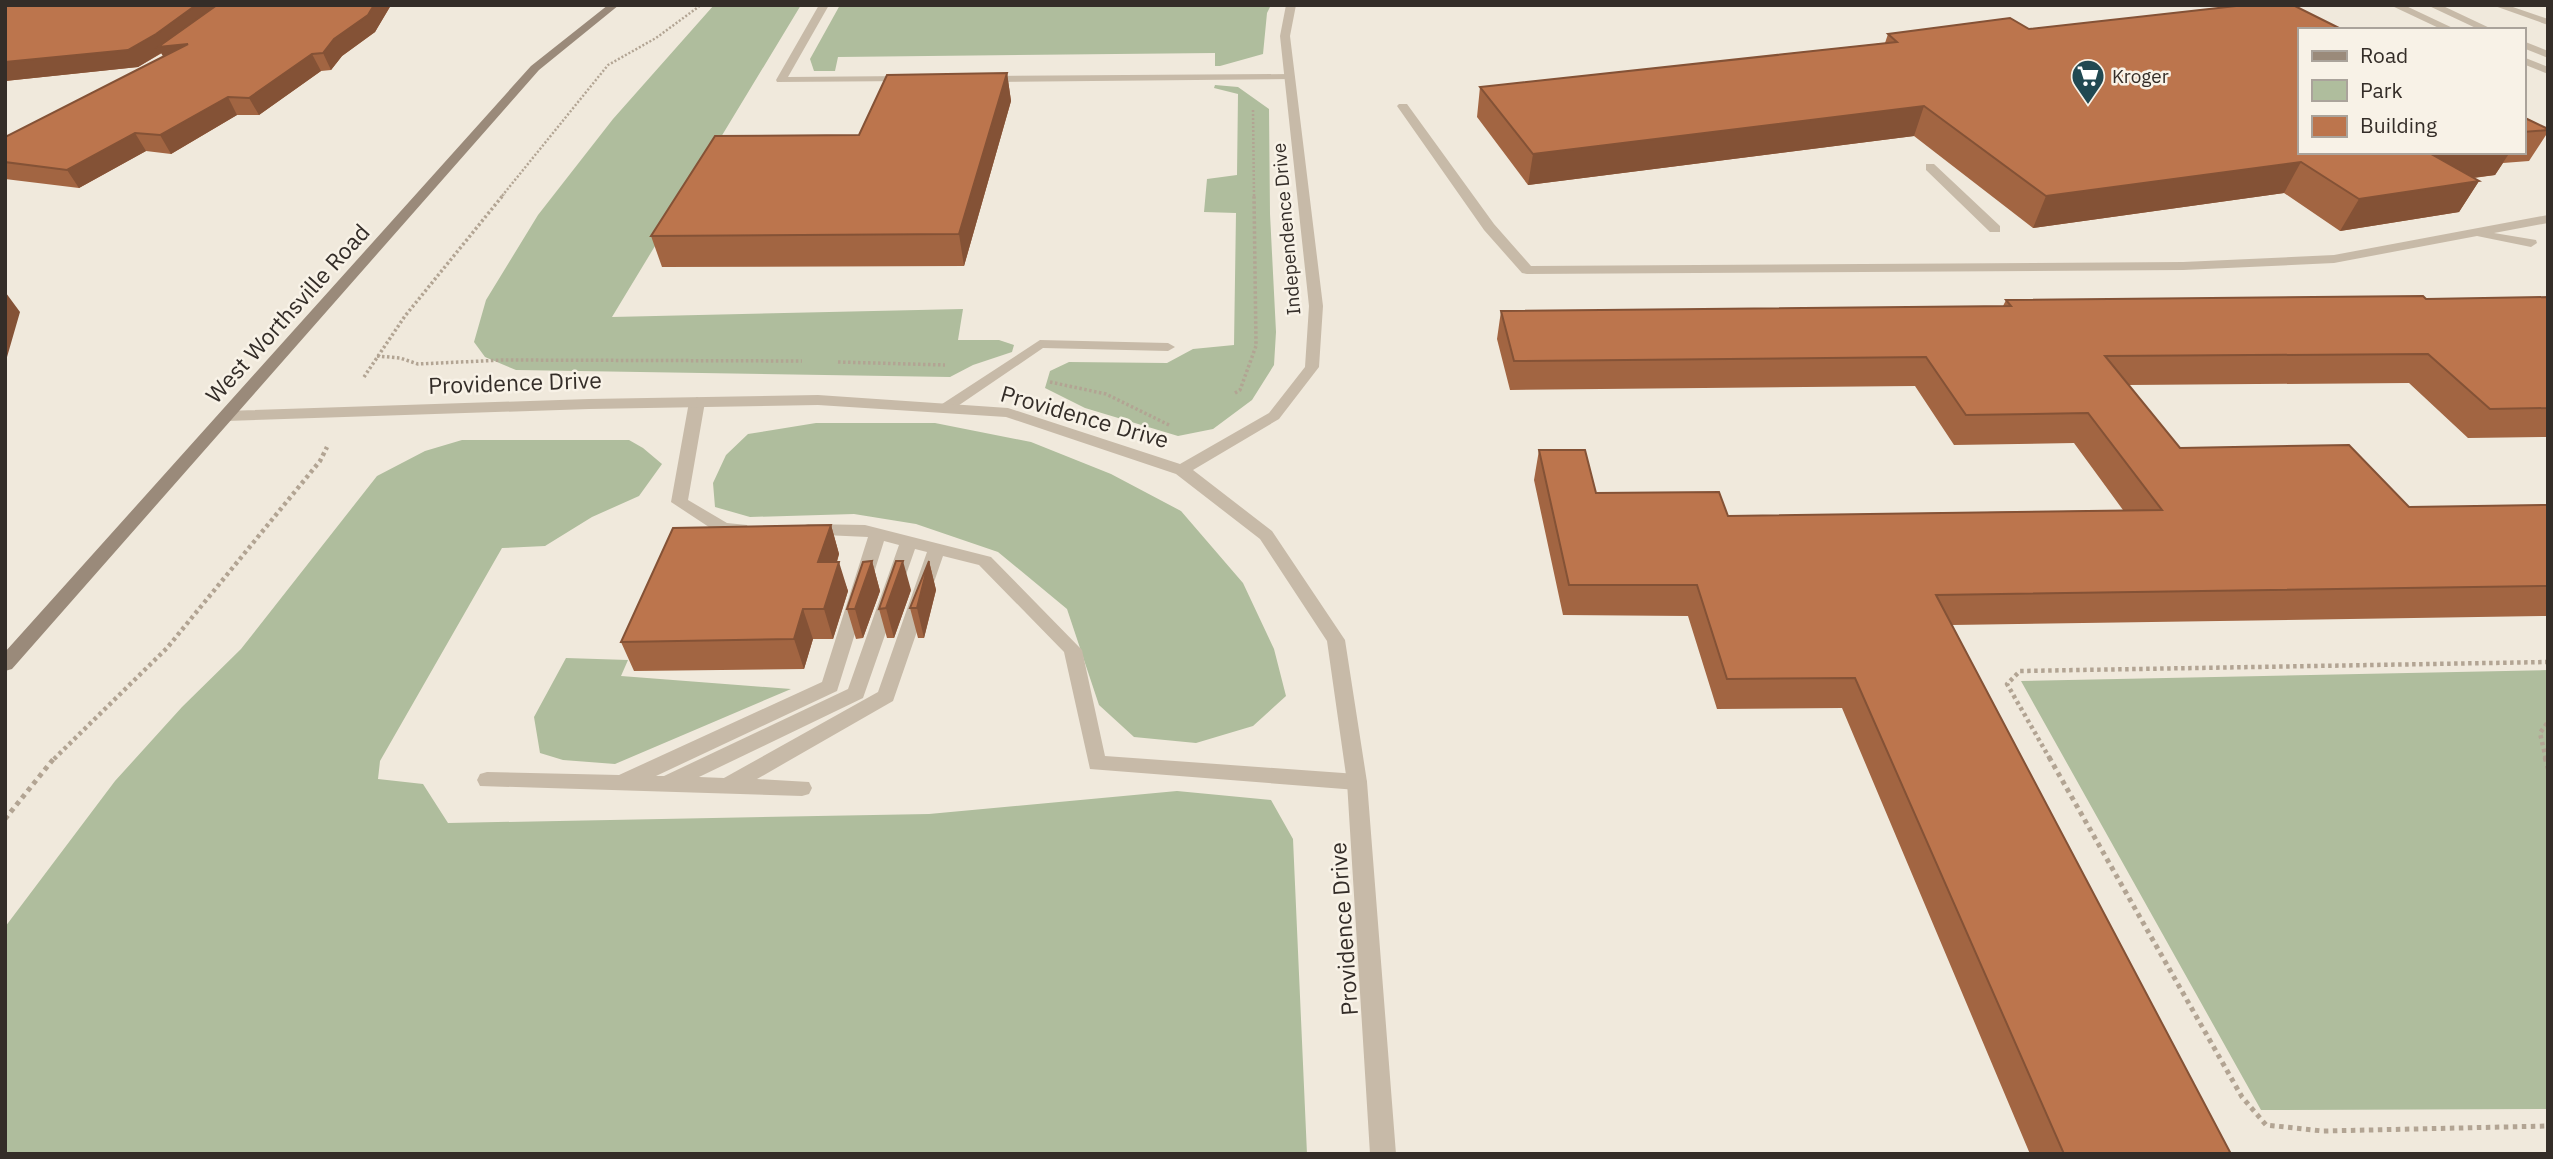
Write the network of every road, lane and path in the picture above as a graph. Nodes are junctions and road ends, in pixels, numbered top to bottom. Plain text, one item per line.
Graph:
1 (614, 5) edge
2 (701, 5) edge
3 (824, 5) edge
4 (1291, 5) edge
5 (2395, 5) edge
6 (2432, 5) edge
7 (2497, 5) edge
8 (2548, 22) edge
9 (2447, 28) edge
10 (2484, 28) edge
11 (2525, 45) edge
12 (2548, 55) edge
13 (2525, 61) edge
14 (2548, 71) edge
15 (1290, 76) junction
16 (922, 79) edge
17 (975, 79) edge
18 (1252, 99) dead end
19 (1403, 106) dead end
20 (1930, 167) dead end
21 (2548, 219) edge
22 (1995, 229) dead end
23 (2471, 233) junction
24 (2532, 243) dead end
25 (1168, 346) dead end
26 (377, 356) junction
27 (805, 361) dead end
28 (832, 362) dead end
29 (369, 367) dead end
30 (1001, 371) junction
31 (1230, 396) dead end
32 (697, 402) junction
33 (944, 409) junction
34 (226, 416) junction
35 (1181, 431) dead end
36 (320, 461) dead end
37 (1182, 470) junction
38 (762, 530) edge
39 (788, 530) edge
40 (878, 534) junction
41 (909, 542) junction
42 (937, 549) junction
43 (2548, 662) edge
44 (5, 664) edge
45 (2548, 722) edge
46 (2548, 768) edge
47 (487, 780) dead end
48 (1357, 782) junction
49 (620, 783) junction
50 (665, 785) junction
51 (727, 786) junction
52 (802, 788) dead end
53 (5, 819) edge
54 (2548, 1126) edge
55 (1383, 1154) edge

1 - 34 main road, West Worthsville Road
2 - 26 path
3 - 16 street
4 - 15 street, Independence Drive
5 - 9 street
6 - 10 street
7 - 8 street
11 - 12 street
13 - 14 street
15 - 17 street
15 - 37 street, Independence Drive
18 - 31 path
19 - 23 street
20 - 22 street
21 - 23 street
23 - 24 street
25 - 30 street
26 - 27 path
26 - 29 path
28 - 30 path
30 - 33 street
30 - 35 path
32 - 33 street, Providence Drive
32 - 34 street, Providence Drive
32 - 38 street
33 - 37 street, Providence Drive
34 - 44 main road, West Worthsville Road
36 - 53 path
37 - 48 street, Providence Drive
39 - 40 street
40 - 41 street
40 - 49 street
41 - 42 street
41 - 50 street
42 - 48 street
42 - 51 street
43 - 54 path
45 - 46 path
47 - 49 street
48 - 55 street, Providence Drive
49 - 50 street
50 - 51 street
51 - 52 street

